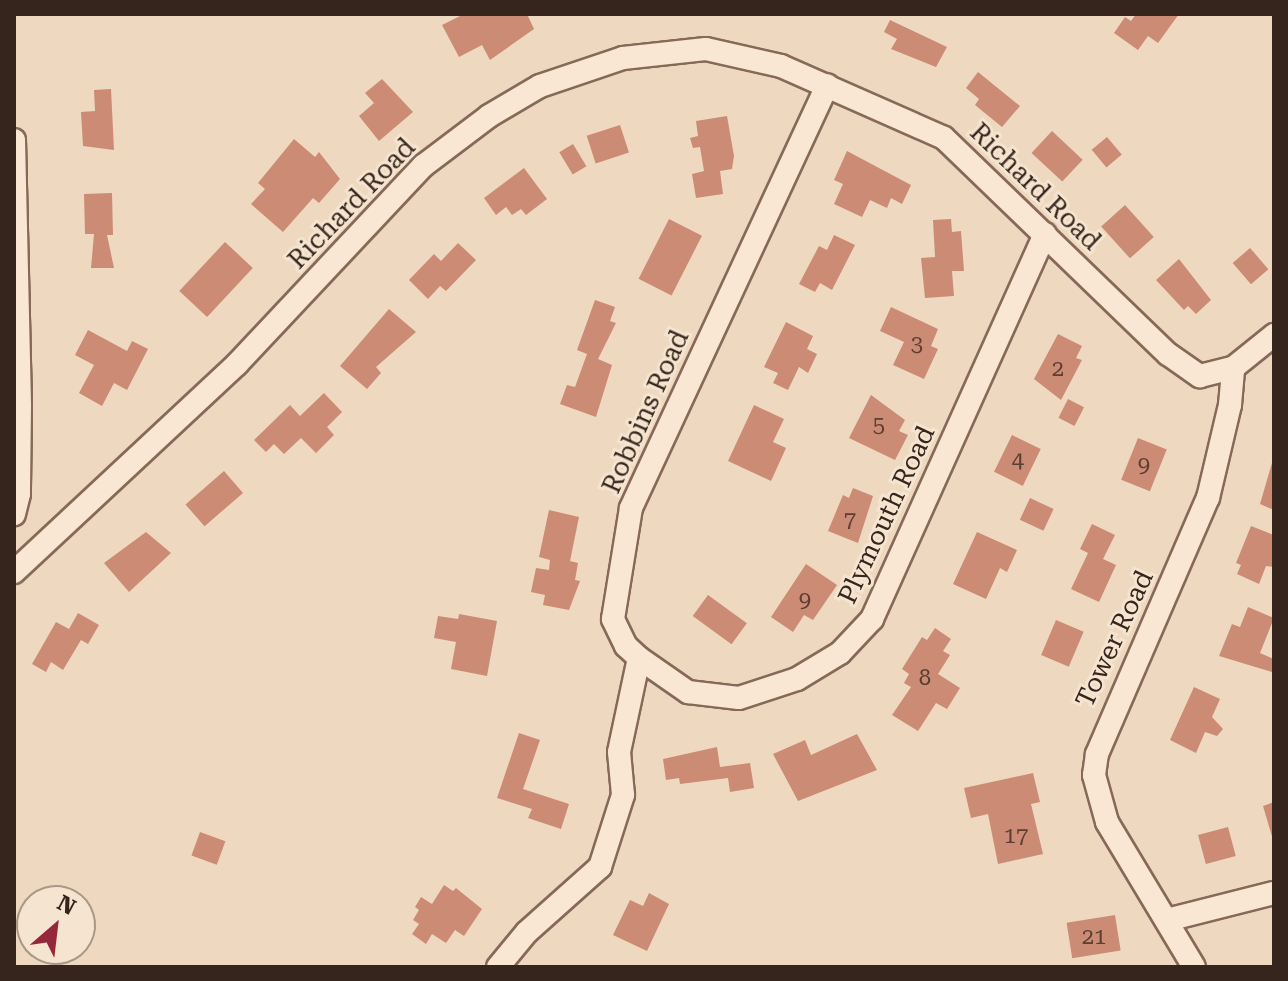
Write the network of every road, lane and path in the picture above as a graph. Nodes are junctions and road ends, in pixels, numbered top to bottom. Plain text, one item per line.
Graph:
1 (827, 85) junction
2 (14, 140) edge
3 (1045, 234) junction
4 (1274, 335) edge
5 (1233, 368) junction
6 (14, 514) edge
7 (14, 572) edge
8 (639, 658) junction
9 (1274, 893) edge
10 (1167, 920) junction
11 (498, 967) edge
12 (1194, 967) edge

1 - 3 street, Richard Road
1 - 7 street, Richard Road
1 - 8 street, Robbins Road
2 - 6 street
3 - 5 street, Richard Road
3 - 8 street, Plymouth Road
4 - 5 street
5 - 10 street, Tower Road
8 - 11 street
9 - 10 street
10 - 12 street, Tower Road

